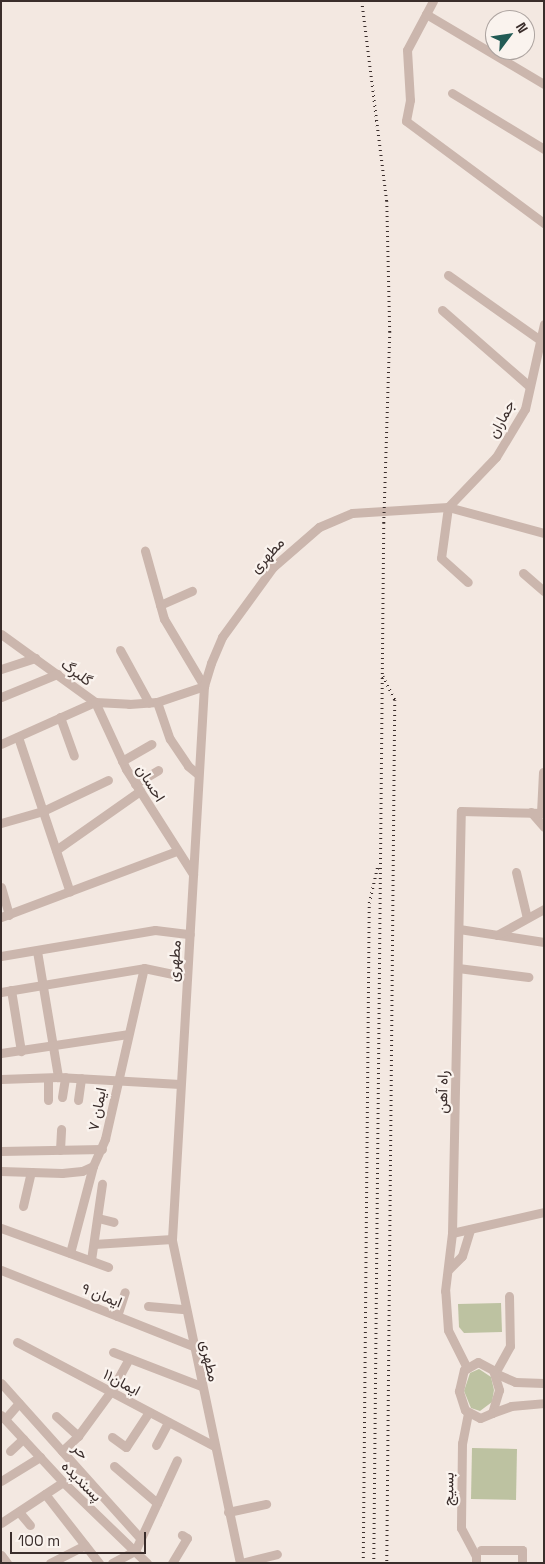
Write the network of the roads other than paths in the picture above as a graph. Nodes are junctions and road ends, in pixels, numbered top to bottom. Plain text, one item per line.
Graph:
1 (431, 2) edge
2 (426, 14) junction
3 (544, 84) edge
4 (452, 93) dead end
5 (544, 149) edge
6 (544, 223) edge
7 (448, 275) dead end
8 (442, 310) dead end
9 (544, 324) edge
10 (540, 340) junction
11 (529, 386) junction
12 (448, 507) junction
13 (544, 533) edge
14 (145, 551) dead end
15 (523, 573) dead end
16 (468, 582) dead end
17 (192, 591) dead end
18 (544, 592) edge
19 (160, 605) junction
20 (1, 634) edge
21 (120, 650) dead end
22 (35, 658) junction
23 (1, 669) edge
24 (57, 674) junction
25 (204, 686) junction
26 (1, 697) edge
27 (95, 702) junction
28 (153, 702) junction
29 (60, 717) junction
30 (18, 737) junction
31 (1, 744) edge
32 (152, 744) dead end
33 (74, 756) dead end
34 (122, 761) junction
35 (158, 770) dead end
36 (543, 772) edge
37 (198, 774) junction
38 (108, 780) dead end
39 (138, 788) junction
40 (43, 811) junction
41 (531, 812) junction
42 (542, 813) edge
43 (1, 823) edge
44 (544, 827) edge
45 (56, 850) junction
46 (177, 851) junction
47 (516, 872) dead end
48 (193, 874) junction
49 (1, 887) edge
50 (70, 892) junction
51 (544, 908) edge
52 (5, 916) edge
53 (527, 918) junction
54 (459, 929) junction
55 (190, 934) junction
56 (497, 935) junction
57 (544, 942) edge
58 (37, 951) junction
59 (1, 956) edge
60 (144, 968) junction
61 (458, 968) junction
62 (187, 977) junction
63 (528, 977) dead end
64 (42, 985) junction
65 (6, 991) edge
66 (128, 1034) junction
67 (53, 1046) junction
68 (21, 1051) junction
69 (1, 1052) edge
70 (62, 1077) junction
71 (48, 1078) junction
72 (81, 1078) junction
73 (1, 1079) edge
74 (117, 1079) junction
75 (180, 1084) junction
76 (62, 1097) dead end
77 (48, 1100) dead end
78 (78, 1100) dead end
79 (61, 1129) dead end
80 (102, 1149) junction
81 (60, 1150) junction
82 (1, 1151) edge
83 (93, 1166) junction
84 (1, 1171) edge
85 (31, 1172) junction
86 (102, 1184) dead end
87 (23, 1206) dead end
88 (544, 1212) edge
89 (98, 1218) junction
90 (114, 1222) dead end
91 (1, 1228) edge
92 (470, 1229) junction
93 (452, 1233) junction
94 (172, 1239) junction
95 (94, 1244) junction
96 (70, 1253) junction
97 (91, 1260) junction
98 (108, 1267) dead end
99 (449, 1269) junction
100 (1, 1270) edge
101 (124, 1292) dead end
102 (509, 1296) dead end
103 (148, 1306) dead end
104 (185, 1309) junction
105 (117, 1316) junction
106 (18, 1342) dead end
107 (193, 1346) junction
108 (113, 1352) dead end
109 (129, 1359) junction
110 (467, 1368) junction
111 (495, 1373) junction
112 (1, 1383) edge
113 (544, 1383) edge
114 (201, 1386) junction
115 (111, 1391) junction
116 (19, 1403) junction
117 (544, 1403) edge
118 (149, 1412) junction
119 (468, 1413) junction
120 (492, 1413) junction
121 (56, 1416) dead end
122 (6, 1420) edge
123 (168, 1422) junction
124 (1, 1429) edge
125 (78, 1436) junction
126 (112, 1437) dead end
127 (23, 1439) junction
128 (156, 1445) dead end
129 (214, 1446) junction
130 (62, 1451) junction
131 (10, 1452) dead end
132 (40, 1457) junction
133 (178, 1460) dead end
134 (114, 1466) dead end
135 (1, 1481) edge
136 (63, 1482) junction
137 (45, 1494) junction
138 (157, 1503) junction
139 (266, 1504) dead end
140 (19, 1512) junction
141 (228, 1512) junction
142 (1, 1523) edge
143 (30, 1525) dead end
144 (182, 1535) dead end
145 (140, 1538) junction
146 (85, 1545) junction
147 (481, 1550) dead end
148 (135, 1551) junction
149 (277, 1554) dead end
150 (1, 1555) edge
151 (7, 1563) edge
152 (50, 1563) edge
153 (99, 1563) edge
154 (112, 1563) edge
155 (147, 1563) edge
156 (172, 1563) edge
157 (240, 1563) edge
158 (476, 1563) edge
159 (522, 1563) edge

1 - 2 street
2 - 3 street
2 - 6 street
4 - 5 street
7 - 10 street
8 - 11 street
9 - 10 street, جماران
10 - 11 street, جماران
11 - 12 street, جماران
12 - 13 street, مطهری
12 - 16 street
12 - 25 street, مطهری
14 - 19 street
15 - 18 street
17 - 19 street
19 - 25 street
20 - 22 street, گلبرگ
21 - 28 street
22 - 23 street
22 - 24 street, گلبرگ
24 - 26 street
24 - 27 street, گلبرگ
25 - 28 street, گلبرگ
25 - 37 street, مطهری
27 - 28 street, گلبرگ
27 - 29 street
27 - 34 street, احسان
28 - 37 street
29 - 30 street
29 - 33 street
30 - 31 street
30 - 40 street
32 - 34 street
34 - 39 street, احسان
35 - 39 street
36 - 42 street
37 - 48 street, مطهری
38 - 40 street
39 - 45 street
39 - 46 street, احسان
40 - 43 street
40 - 45 street
41 - 42 street
41 - 44 street
41 - 54 street, راه آهن
45 - 50 street
46 - 48 street, احسان
46 - 50 street
47 - 53 street
48 - 55 street, مطهری
49 - 52 street
50 - 52 street
51 - 53 street
53 - 56 street
54 - 56 street
54 - 61 street, راه آهن
55 - 58 street
55 - 62 street, مطهری
56 - 57 street
58 - 59 street
58 - 64 street
60 - 62 street
60 - 64 street
60 - 66 street, ایمان ۷
61 - 63 street
61 - 93 street, راه آهن
62 - 75 street, مطهری
64 - 65 street
64 - 67 street
65 - 68 street
66 - 67 street
66 - 74 street, ایمان ۷
67 - 68 street
67 - 70 street
68 - 69 street
70 - 71 street
70 - 72 street
70 - 76 street
71 - 73 street
71 - 77 street
72 - 74 street
72 - 78 street
74 - 75 street
74 - 80 street, ایمان ۷
75 - 94 street, مطهری
79 - 81 street
80 - 81 street
80 - 83 street, ایمان ۷
81 - 82 street
83 - 85 street
83 - 96 street, ایمان ۷
84 - 85 street
85 - 87 street
86 - 89 street
88 - 92 street
89 - 90 street
89 - 95 street
91 - 96 street
92 - 93 street
92 - 99 street
93 - 99 street, راه آهن
94 - 95 street
94 - 104 street, مطهری
95 - 97 street
96 - 97 street
97 - 98 street
99 - 110 street, راه آهن
100 - 105 street, ایمان ۹
101 - 105 street
102 - 111 street
103 - 104 street
104 - 107 street, مطهری
105 - 107 street, ایمان ۹
106 - 115 street, ایمان۱۱
107 - 114 street, مطهری
108 - 109 street
109 - 114 street
109 - 115 street
110 - 111 street
110 - 119 street
111 - 113 street
111 - 120 street
112 - 116 street, حر
114 - 129 street, مطهری
115 - 118 street, ایمان۱۱
115 - 125 street
116 - 122 street
116 - 130 street, حر
117 - 120 street
118 - 123 street, ایمان۱۱
118 - 126 street
119 - 120 street
119 - 158 street, بسیج
121 - 125 street
122 - 124 street
122 - 127 street, پسندیده
123 - 128 street
123 - 129 street, ایمان۱۱
125 - 130 street
127 - 131 street
127 - 132 street, پسندیده
129 - 141 street, مطهری
130 - 145 street, حر
132 - 135 street
132 - 136 street, پسندیده
133 - 138 street
134 - 138 street
136 - 137 street
136 - 148 street, پسندیده
137 - 140 street
137 - 146 street
138 - 145 street
139 - 141 street
140 - 142 street
140 - 143 street
141 - 157 street, مطهری
144 - 156 street
145 - 148 street
146 - 152 street
146 - 153 street
147 - 159 street
148 - 154 street
148 - 155 street, پسندیده
149 - 157 street
150 - 151 street

